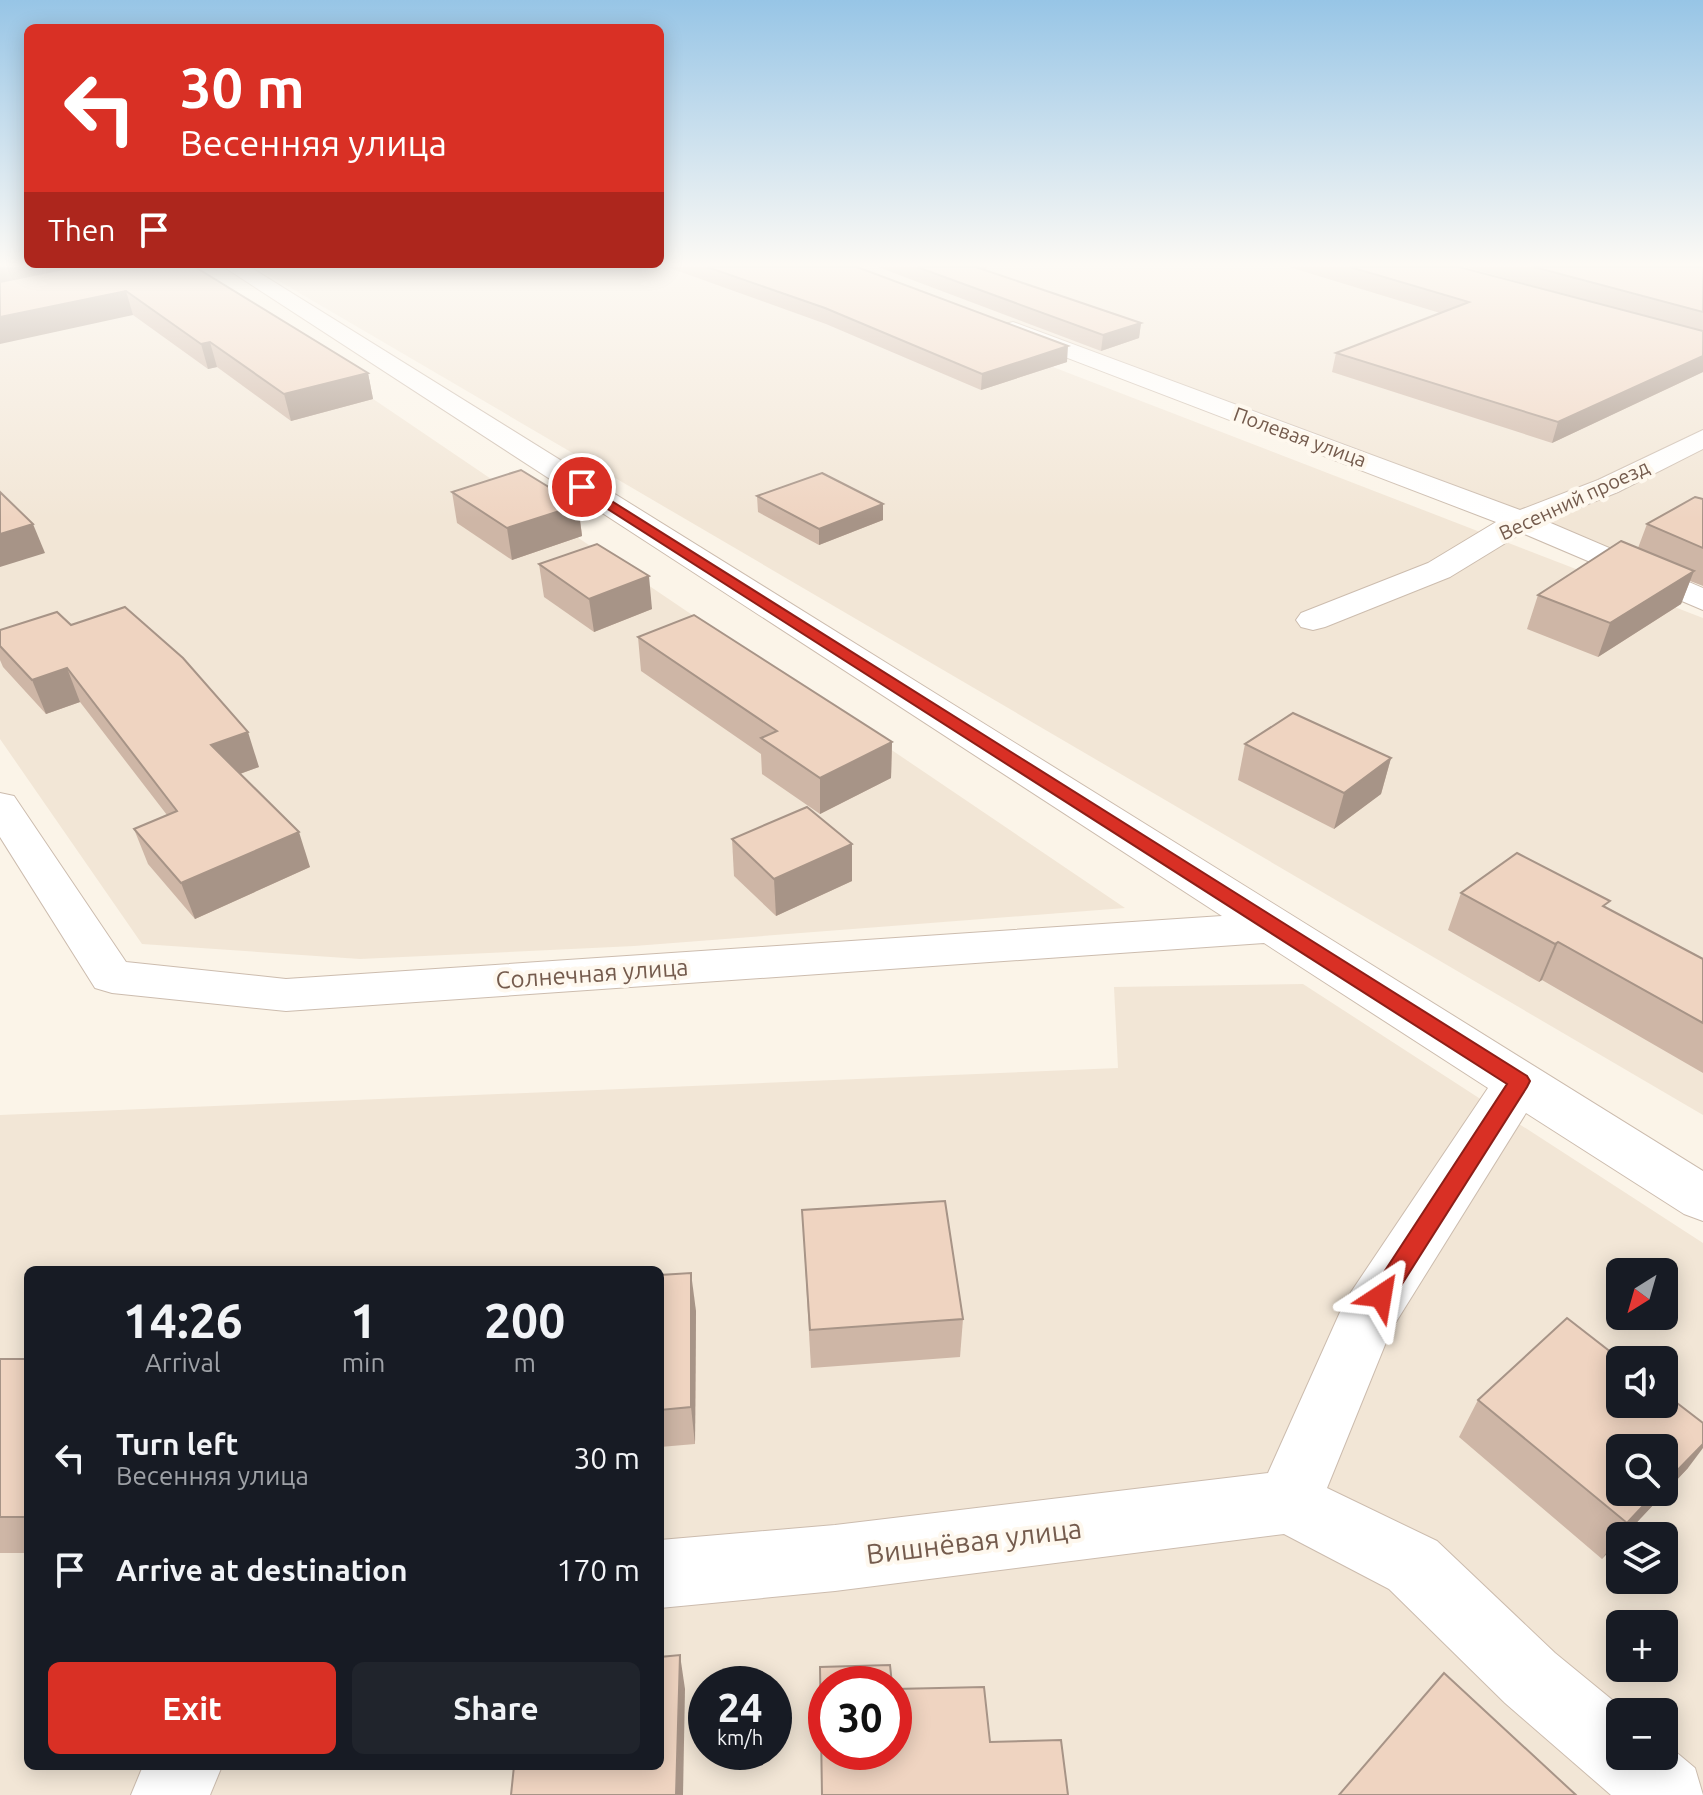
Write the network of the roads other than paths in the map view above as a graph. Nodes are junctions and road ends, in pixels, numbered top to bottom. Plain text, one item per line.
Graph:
1 (367, 351) edge
2 (1070, 351) edge
3 (1703, 438) edge
4 (1520, 521) junction
5 (1703, 600) edge
6 (1313, 620) dead end
7 (0, 805) edge
8 (1278, 927) junction
9 (1520, 1081) junction
10 (1703, 1199) edge
11 (1288, 1502) junction
12 (664, 1574) edge
13 (1606, 1742) edge
14 (183, 1770) edge
15 (1639, 1770) edge
16 (169, 1795) edge
17 (1668, 1795) edge

1 - 8 street
2 - 4 street, Полевая улица
3 - 4 street, Весенний проезд
4 - 5 street, Полевая улица
4 - 6 street, Весенний проезд
7 - 8 street, Солнечная улица
8 - 9 street
9 - 10 street
9 - 11 street
11 - 12 street, Вишнёвая улица
11 - 13 street
14 - 16 street
15 - 17 street

